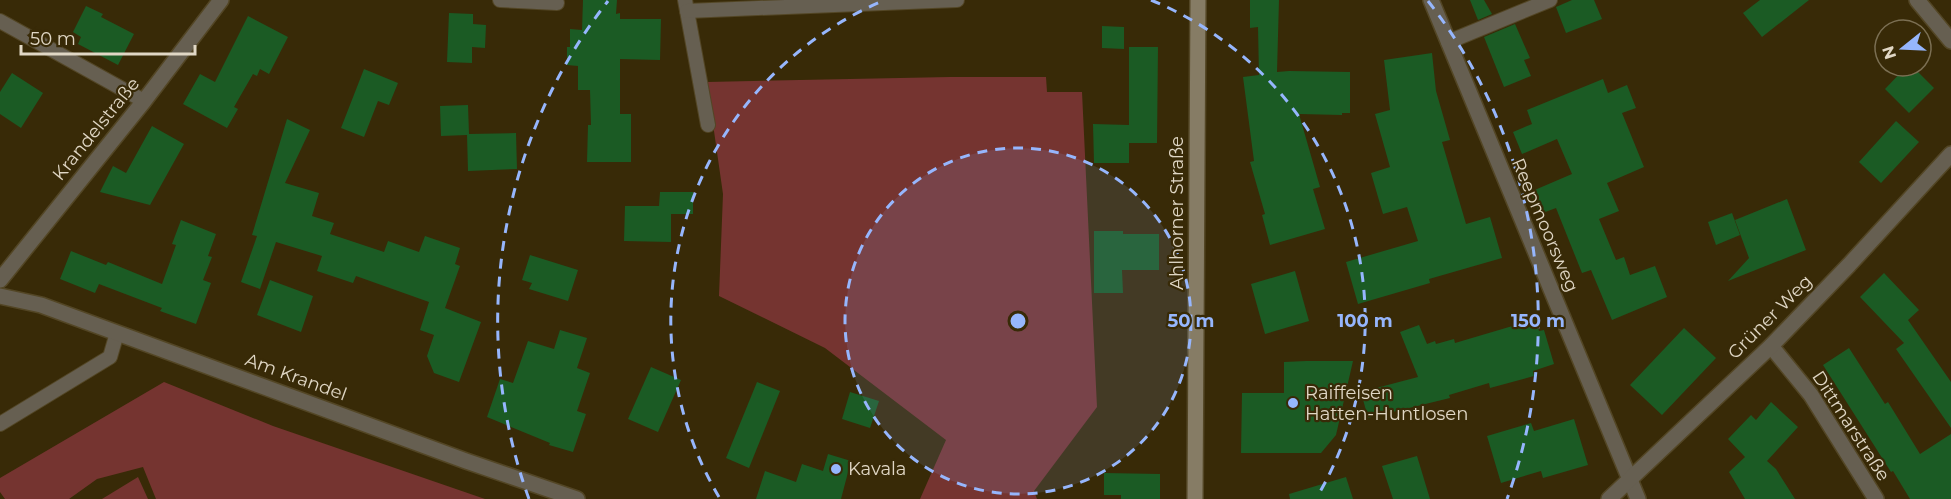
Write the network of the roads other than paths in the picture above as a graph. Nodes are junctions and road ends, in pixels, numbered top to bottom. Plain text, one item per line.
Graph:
1 (221, 0) edge
2 (500, 0) edge
3 (957, 0) edge
4 (1198, 0) edge
5 (1431, 0) edge
6 (1550, 0) edge
7 (1917, 0) edge
8 (557, 3) dead end
9 (686, 6) edge
10 (0, 21) edge
11 (1951, 41) edge
12 (1448, 42) junction
13 (144, 101) junction
14 (708, 125) dead end
15 (1951, 154) edge
16 (0, 280) edge
17 (0, 296) edge
18 (117, 333) junction
19 (1771, 346) junction
20 (0, 424) edge
21 (1630, 479) junction
22 (577, 499) edge
23 (1195, 499) edge
24 (1609, 499) edge
25 (1638, 499) edge
26 (1876, 499) edge

1 - 13 street, Krandelstraße
2 - 8 lane
3 - 9 lane
4 - 23 street, Ahlhorner Straße
5 - 12 street, Reepmoorsweg
6 - 12 lane
7 - 11 street
9 - 14 lane
10 - 13 lane
12 - 21 street, Reepmoorsweg
13 - 16 street, Krandelstraße
15 - 19 street, Grüner Weg
17 - 18 street, Am Krandel
18 - 20 lane
18 - 22 street, Am Krandel
19 - 21 street, Grüner Weg
19 - 26 street, Dittmarstraße
21 - 24 street, Grüner Weg
21 - 25 street, Reepmoorsweg

